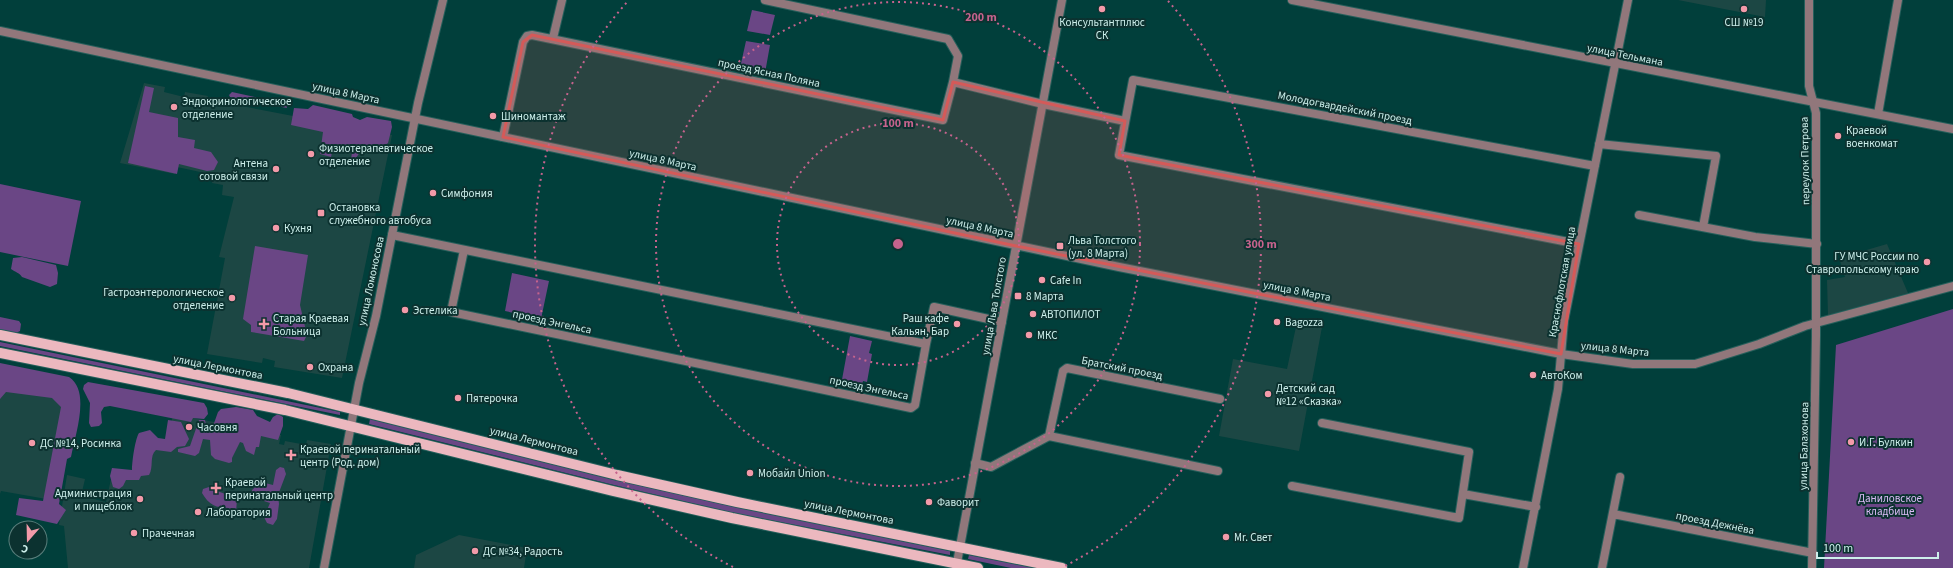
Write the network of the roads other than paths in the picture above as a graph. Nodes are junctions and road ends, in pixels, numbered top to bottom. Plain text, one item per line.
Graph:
1 (443, 0) edge
2 (562, 0) edge
3 (765, 0) edge
4 (1062, 0) edge
5 (1292, 0) edge
6 (1628, 0) edge
7 (1808, 0) edge
8 (1898, 0) edge
9 (0, 31) edge
10 (553, 38) junction
11 (1615, 64) junction
12 (953, 82) junction
13 (1812, 101) junction
14 (1043, 104) junction
15 (1878, 114) junction
16 (415, 119) junction
17 (1125, 121) junction
18 (1953, 129) edge
19 (503, 137) junction
20 (1599, 144) junction
21 (1595, 166) junction
22 (1638, 216) dead end
23 (1703, 227) junction
24 (392, 235) junction
25 (1579, 244) junction
26 (1817, 244) junction
27 (1016, 246) junction
28 (464, 250) junction
29 (1953, 286) edge
30 (1002, 322) junction
31 (1816, 323) junction
32 (0, 335) edge
33 (926, 344) junction
34 (0, 353) edge
35 (1561, 354) junction
36 (1220, 399) dead end
37 (355, 409) junction
38 (1322, 423) dead end
39 (352, 426) junction
40 (1049, 436) junction
41 (975, 464) junction
42 (1218, 471) dead end
43 (1620, 477) dead end
44 (1292, 486) dead end
45 (1463, 494) junction
46 (1536, 507) junction
47 (1613, 514) junction
48 (960, 547) junction
49 (1813, 553) junction
50 (956, 566) edge
51 (324, 568) edge
52 (978, 568) edge
53 (1062, 568) edge
54 (1523, 568) edge
55 (1602, 568) edge
56 (1812, 568) edge

1 - 16 street, улица Ломоносова
2 - 10 street
3 - 12 street, проезд Ясная Поляна
4 - 14 street, улица Льва Толстого
5 - 11 street, улица Тельмана
6 - 11 street, Краснофлотская улица
7 - 13 street, переулок Петрова
8 - 15 street
9 - 16 street, улица 8 Марта
10 - 12 street, проезд Ясная Поляна
10 - 19 street, проезд Ясная Поляна
11 - 13 street, улица Тельмана
11 - 20 street, Краснофлотская улица
12 - 14 street
13 - 15 street, улица Тельмана
13 - 26 street, переулок Петрова
14 - 17 street
14 - 27 street, улица Льва Толстого
15 - 18 street, улица Тельмана
16 - 19 street, улица 8 Марта
16 - 24 street, улица Ломоносова
17 - 21 street, Молодогвардейский проезд
17 - 25 street, Молодогвардейский проезд
19 - 27 street, улица 8 Марта
20 - 21 street, Краснофлотская улица
20 - 23 street
21 - 25 street, Краснофлотская улица
22 - 23 street
23 - 26 street
24 - 28 street
24 - 37 street, улица Ломоносова
25 - 35 street, Краснофлотская улица
26 - 31 street, переулок Петрова
27 - 30 street, улица Льва Толстого
27 - 35 street, улица 8 Марта
28 - 33 street
28 - 33 street, проезд Энгельса
29 - 31 street, улица 8 Марта
30 - 33 street
30 - 41 street, улица Льва Толстого
31 - 35 street, улица 8 Марта
31 - 49 street, улица Балахонова
32 - 37 main road, улица Лермонтова
34 - 39 main road
35 - 46 street, Краснофлотская улица
36 - 40 street, Братский проезд
37 - 39 street, улица Ломоносова
37 - 48 main road, улица Лермонтова
38 - 45 street
39 - 50 main road
39 - 51 street, улица Ломоносова
40 - 41 street
40 - 42 street
41 - 48 street, улица Льва Толстого
43 - 47 street
44 - 45 street
45 - 46 street
46 - 54 street, Краснофлотская улица
47 - 49 street, проезд Дежнёва
47 - 55 street
48 - 50 street, улица Льва Толстого
48 - 53 main road, улица Лермонтова
49 - 56 street, улица Балахонова
50 - 52 main road

